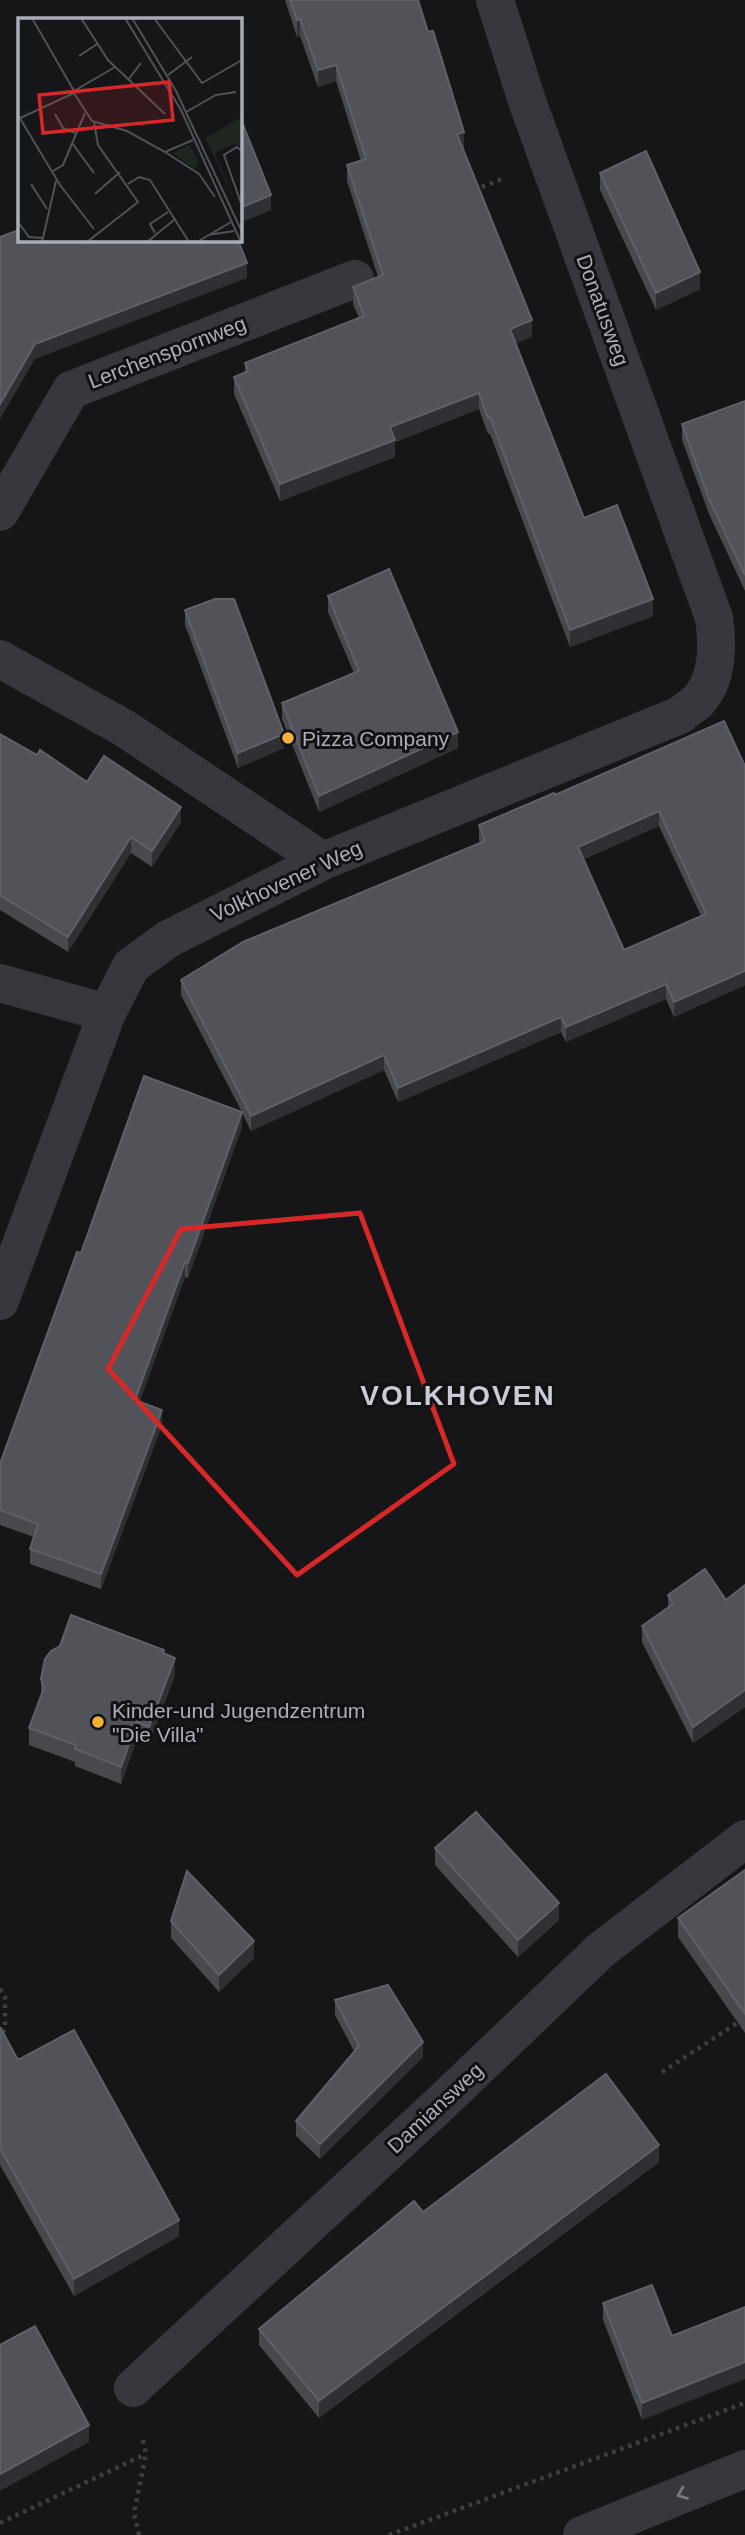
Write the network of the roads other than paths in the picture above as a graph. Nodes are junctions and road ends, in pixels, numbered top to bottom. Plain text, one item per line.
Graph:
1 (495, 0) edge
2 (355, 279) dead end
3 (0, 512) edge
4 (714, 618) joint
5 (0, 659) edge
6 (323, 861) junction
7 (0, 984) edge
8 (107, 1013) junction
9 (0, 1301) edge
10 (745, 1839) edge
11 (133, 2388) road end
12 (745, 2469) edge
13 (583, 2535) edge

1 - 4 street, Donatusweg
2 - 3 street, Lerchenspornweg
4 - 6 street, Volkhovener Weg
5 - 6 street
6 - 8 street, Volkhovener Weg
7 - 8 street
8 - 9 street, Volkhovener Weg
10 - 11 street, Damiansweg
12 -> 13 street

